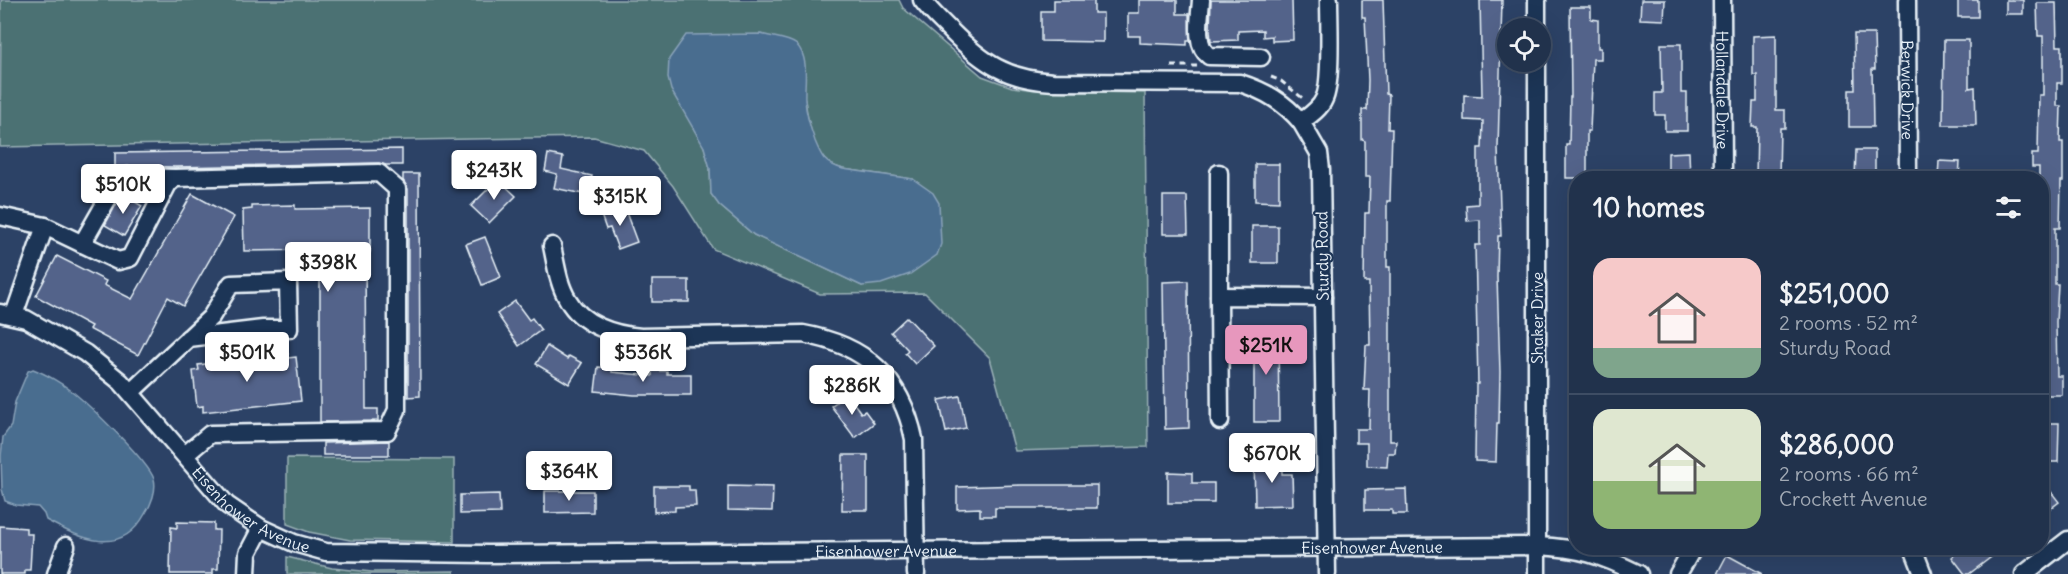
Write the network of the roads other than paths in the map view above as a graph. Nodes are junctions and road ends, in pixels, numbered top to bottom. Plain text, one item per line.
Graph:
1 (922, 0) edge
2 (1201, 0) edge
3 (1329, 0) edge
4 (1536, 0) edge
5 (1722, 0) edge
6 (1907, 0) edge
7 (1537, 18) edge
8 (1261, 57) dead end
9 (1537, 72) edge
10 (1301, 122) junction
11 (1723, 171) edge
12 (1908, 171) edge
13 (1219, 173) dead end
14 (175, 178) junction
15 (0, 216) edge
16 (45, 226) junction
17 (82, 244) junction
18 (552, 246) dead end
19 (1219, 296) junction
20 (1323, 297) junction
21 (7, 314) edge
22 (189, 338) junction
23 (130, 392) junction
24 (1220, 421) dead end
25 (185, 455) junction
26 (261, 528) junction
27 (2068, 540) edge
28 (66, 546) dead end
29 (1537, 546) junction
30 (1326, 547) junction
31 (1569, 548) edge
32 (916, 552) junction
33 (1599, 555) edge
34 (1689, 555) edge
35 (1916, 555) edge
36 (2049, 555) edge
37 (2049, 555) edge
38 (56, 574) edge
39 (246, 574) edge
40 (916, 574) edge
41 (1327, 574) edge
42 (1537, 574) edge
43 (1639, 574) edge
44 (1678, 574) edge
45 (1923, 574) edge
46 (2024, 574) edge

1 - 10 street, Sturdy Road
2 - 8 street
3 - 10 street
4 - 7 street
5 - 11 street, Hollandale Drive
6 - 12 street, Berwick Drive
9 - 29 street, Shaker Drive
10 - 20 street, Sturdy Road
13 - 19 street
14 - 17 street
14 - 17 street
14 - 25 street
15 - 16 street
16 - 17 street
16 - 21 street
18 - 32 street
19 - 20 street
19 - 24 street
20 - 30 street, Sturdy Road
21 - 23 street, Eisenhower Avenue
22 - 22 street
22 - 23 street
23 - 25 street, Eisenhower Avenue
25 - 26 street, Eisenhower Avenue
26 - 32 street, Eisenhower Avenue
26 - 39 street
27 - 37 street
28 - 38 street
29 - 30 street, Eisenhower Avenue
29 - 31 street, Eisenhower Avenue
29 - 42 street, Shaker Drive
30 - 32 street, Eisenhower Avenue
30 - 41 street, Sturdy Road
32 - 40 street
33 - 43 street, Eisenhower Avenue
34 - 44 street
35 - 45 street
36 - 46 street

